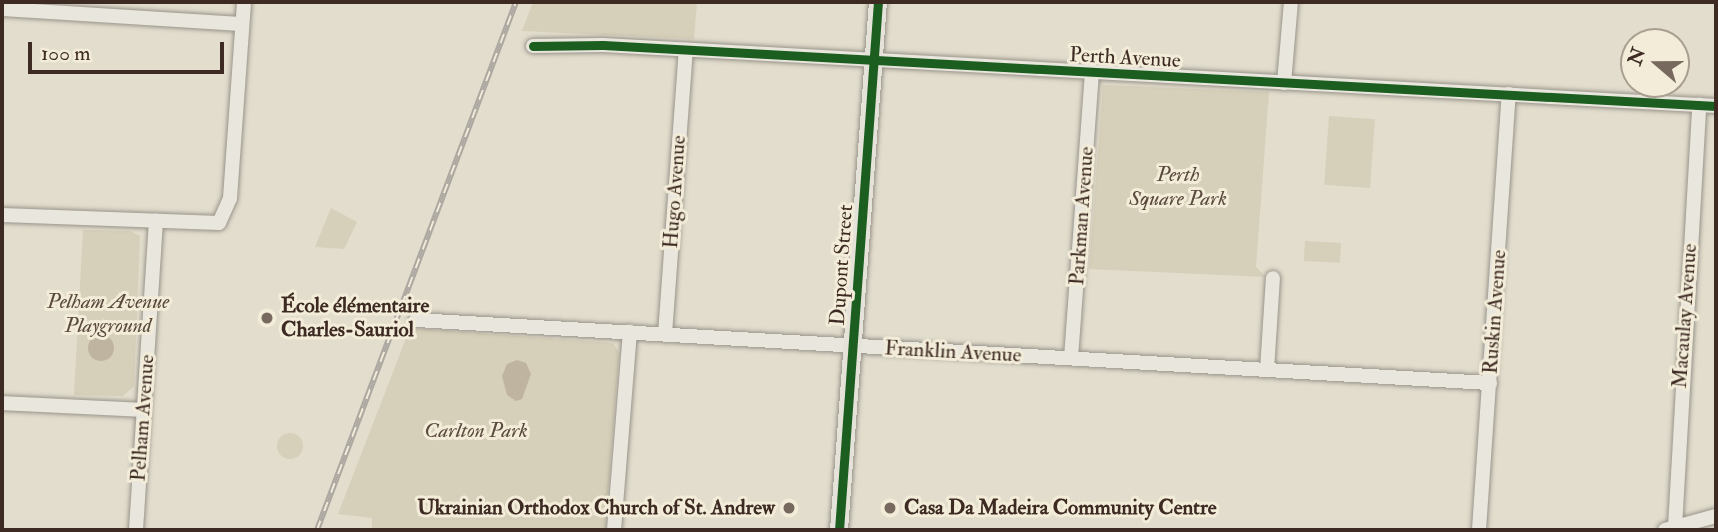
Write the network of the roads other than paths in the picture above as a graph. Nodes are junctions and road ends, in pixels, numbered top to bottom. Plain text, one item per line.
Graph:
1 (244, 2) edge
2 (878, 2) edge
3 (1291, 2) edge
4 (2, 9) edge
5 (242, 24) junction
6 (533, 46) dead end
7 (686, 50) junction
8 (874, 60) junction
9 (1092, 75) junction
10 (1283, 83) junction
11 (1509, 94) junction
12 (1699, 105) junction
13 (1716, 106) edge
14 (2, 215) edge
15 (156, 222) junction
16 (1273, 278) dead end
17 (416, 320) dead end
18 (630, 332) junction
19 (665, 334) junction
20 (854, 346) junction
21 (1071, 358) junction
22 (1268, 370) junction
23 (1490, 383) junction
24 (2, 403) edge
25 (144, 410) junction
26 (1716, 516) edge
27 (1670, 529) edge
28 (136, 530) edge
29 (614, 530) edge
30 (839, 530) edge
31 (1479, 530) edge

1 - 5 street
2 - 8 main road, Dupont Street
3 - 10 street
4 - 5 street
5 - 15 street
6 - 7 street, Perth Avenue
7 - 8 street, Perth Avenue
7 - 19 street, Hugo Avenue
8 - 9 street, Perth Avenue
8 - 20 main road, Dupont Street
9 - 10 street, Perth Avenue
9 - 21 street, Parkman Avenue
10 - 11 street, Perth Avenue
11 - 12 street, Perth Avenue
11 - 23 street, Ruskin Avenue
12 - 13 street, Perth Avenue
12 - 27 street, Macaulay Avenue
14 - 15 street
15 - 25 street, Pelham Avenue
16 - 22 street
17 - 18 street, Franklin Avenue
18 - 19 street, Franklin Avenue
18 - 29 street
19 - 20 street, Franklin Avenue
20 - 21 street, Franklin Avenue
20 - 30 main road, Dupont Street
21 - 22 street, Franklin Avenue
22 - 23 street, Franklin Avenue
23 - 31 street, Ruskin Avenue
24 - 25 street
25 - 28 street, Pelham Avenue
26 - 27 street

